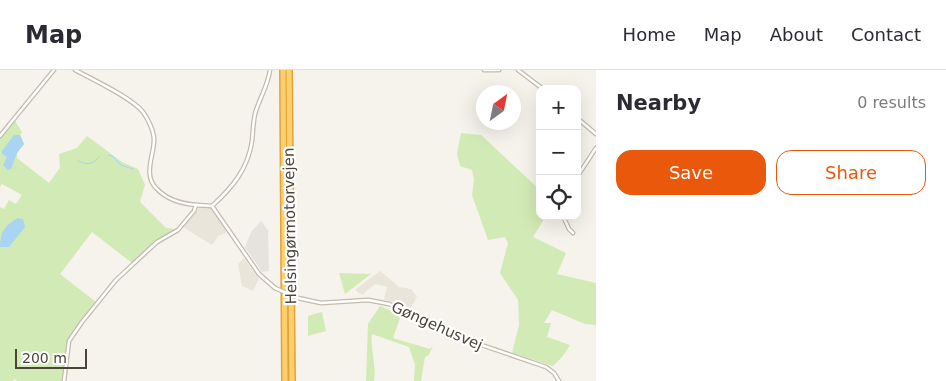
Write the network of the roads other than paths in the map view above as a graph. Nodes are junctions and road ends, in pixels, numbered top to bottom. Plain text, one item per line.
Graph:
1 (54, 70) edge
2 (75, 70) edge
3 (270, 70) edge
4 (284, 70) edge
5 (290, 70) edge
6 (484, 70) edge
7 (500, 70) edge
8 (518, 70) edge
9 (537, 85) edge
10 (581, 121) edge
11 (596, 134) edge
12 (0, 136) edge
13 (596, 148) edge
14 (578, 175) edge
15 (196, 205) junction
16 (212, 206) junction
17 (565, 220) edge
18 (572, 233) dead end
19 (64, 381) edge
20 (285, 381) edge
21 (292, 381) edge
22 (559, 381) edge

1 - 12 street
2 - 15 street
3 - 16 street
4 - 20 highway, Helsingørmotorvejen
5 - 21 highway, Helsingørmotorvejen
6 - 7 street
8 - 9 street
10 - 11 street
13 - 14 street
15 - 16 street
15 - 19 street
16 - 22 street, Gøngehusvej, bridge
17 - 18 street

